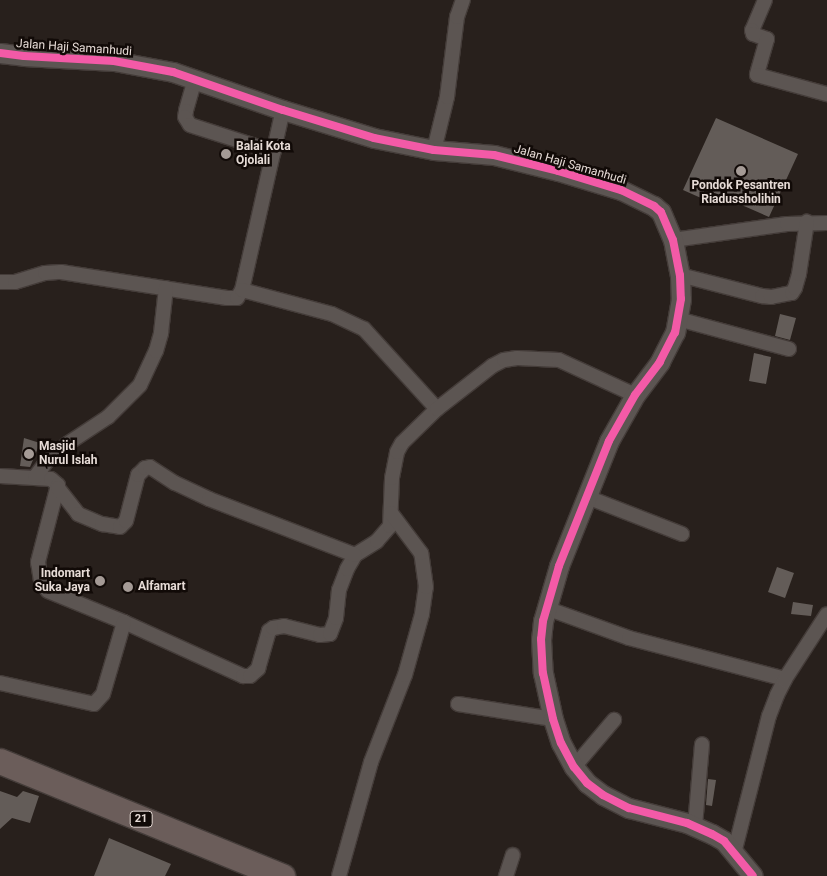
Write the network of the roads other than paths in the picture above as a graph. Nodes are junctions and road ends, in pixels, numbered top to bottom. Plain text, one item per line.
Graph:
1 (462, 0) edge
2 (765, 0) edge
3 (0, 53) edge
4 (194, 79) junction
5 (827, 94) edge
6 (283, 110) junction
7 (434, 150) junction
8 (274, 152) junction
9 (807, 222) junction
10 (827, 223) edge
11 (673, 240) junction
12 (680, 276) junction
13 (0, 282) edge
14 (166, 288) junction
15 (242, 290) junction
16 (678, 319) junction
17 (789, 349) dead end
18 (635, 395) junction
19 (437, 409) junction
20 (35, 477) junction
21 (1, 481) edge
22 (58, 488) junction
23 (587, 497) junction
24 (392, 513) junction
25 (682, 534) dead end
26 (355, 555) junction
27 (546, 608) junction
28 (827, 614) edge
29 (124, 622) junction
30 (785, 679) junction
31 (0, 684) edge
32 (458, 704) dead end
33 (553, 719) junction
34 (614, 720) dead end
35 (702, 744) dead end
36 (0, 762) edge
37 (574, 766) junction
38 (695, 826) junction
39 (734, 853) junction
40 (513, 855) dead end
41 (282, 876) edge
42 (339, 876) edge
43 (506, 876) edge
44 (753, 876) edge

1 - 7 street
2 - 5 street
3 - 4 street, Jalan Haji Samanhudi
4 - 6 street, Jalan Haji Samanhudi
4 - 8 street
6 - 7 street, Jalan Haji Samanhudi
6 - 8 street
7 - 11 street, Jalan Haji Samanhudi
8 - 15 street
9 - 10 street
9 - 11 street
9 - 12 street
11 - 12 street, Jalan Haji Samanhudi
12 - 16 street, Jalan Haji Samanhudi
13 - 14 street
14 - 15 street
14 - 20 street
15 - 19 street
16 - 17 street
16 - 18 street, Jalan Haji Samanhudi
18 - 19 street
18 - 23 street, Jalan Haji Samanhudi
19 - 24 street
20 - 21 street
20 - 22 street
22 - 26 street
22 - 29 street
23 - 25 street
23 - 27 street, Jalan Haji Samanhudi
24 - 26 street
24 - 42 street
26 - 29 street
27 - 30 street
27 - 33 street, Jalan Haji Samanhudi
28 - 30 street
29 - 31 street
30 - 39 street
32 - 33 street
33 - 37 street, Jalan Haji Samanhudi
34 - 37 street
35 - 38 street
36 - 41 highway, 21
37 - 38 street, Jalan Haji Samanhudi
38 - 39 street, Jalan Haji Samanhudi
39 - 44 street, Jalan Haji Samanhudi
40 - 43 street

